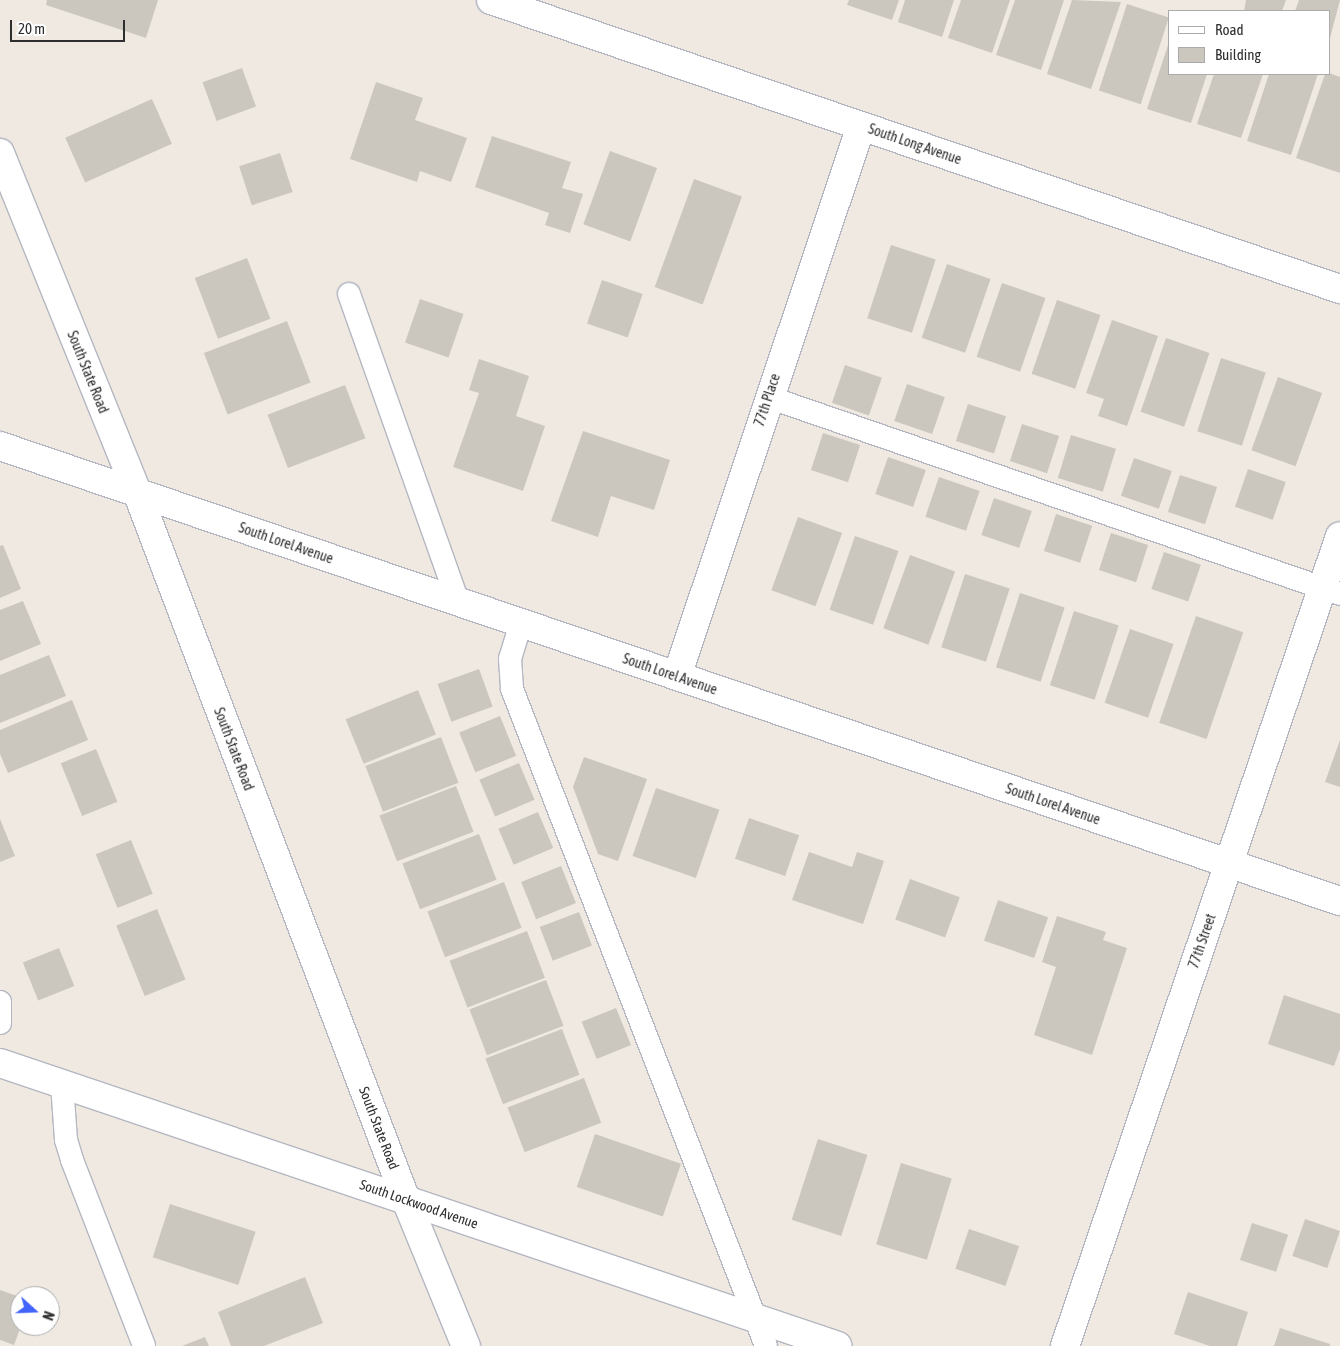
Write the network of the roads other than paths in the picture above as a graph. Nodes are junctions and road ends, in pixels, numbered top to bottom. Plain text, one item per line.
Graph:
1 (491, 0) edge
2 (861, 126) junction
3 (0, 154) edge
4 (1340, 289) edge
5 (349, 294) dead end
6 (768, 397) junction
7 (0, 446) edge
8 (136, 492) junction
9 (1340, 536) edge
10 (1331, 591) edge
11 (458, 601) junction
12 (521, 623) junction
13 (677, 676) junction
14 (1229, 863) junction
15 (1340, 901) edge
16 (0, 1002) edge
17 (0, 1023) edge
18 (0, 1063) edge
19 (62, 1084) junction
20 (406, 1200) junction
21 (755, 1318) junction
22 (144, 1346) edge
23 (466, 1346) edge
24 (766, 1346) edge
25 (838, 1346) edge
26 (1065, 1346) edge

1 - 2 street, South Long Avenue
2 - 4 street, South Long Avenue
2 - 6 street, 77th Place
3 - 8 street, South State Road
5 - 11 lane
6 - 10 lane
6 - 13 street, 77th Place
7 - 8 street, South Lorel Avenue
8 - 11 street, South Lorel Avenue
8 - 20 street, South State Road
9 - 10 street, 77th Street
10 - 14 street, 77th Street
11 - 12 street, South Lorel Avenue
12 - 13 street, South Lorel Avenue
12 - 21 lane
13 - 14 street, South Lorel Avenue
14 - 15 street, South Lorel Avenue
14 - 26 street, 77th Street
16 - 17 lane
18 - 19 street, South Lockwood Avenue
19 - 20 street, South Lockwood Avenue
19 - 22 lane
20 - 21 street, South Lockwood Avenue
20 - 23 street, South State Road
21 - 24 lane
21 - 25 street, South Lockwood Avenue

